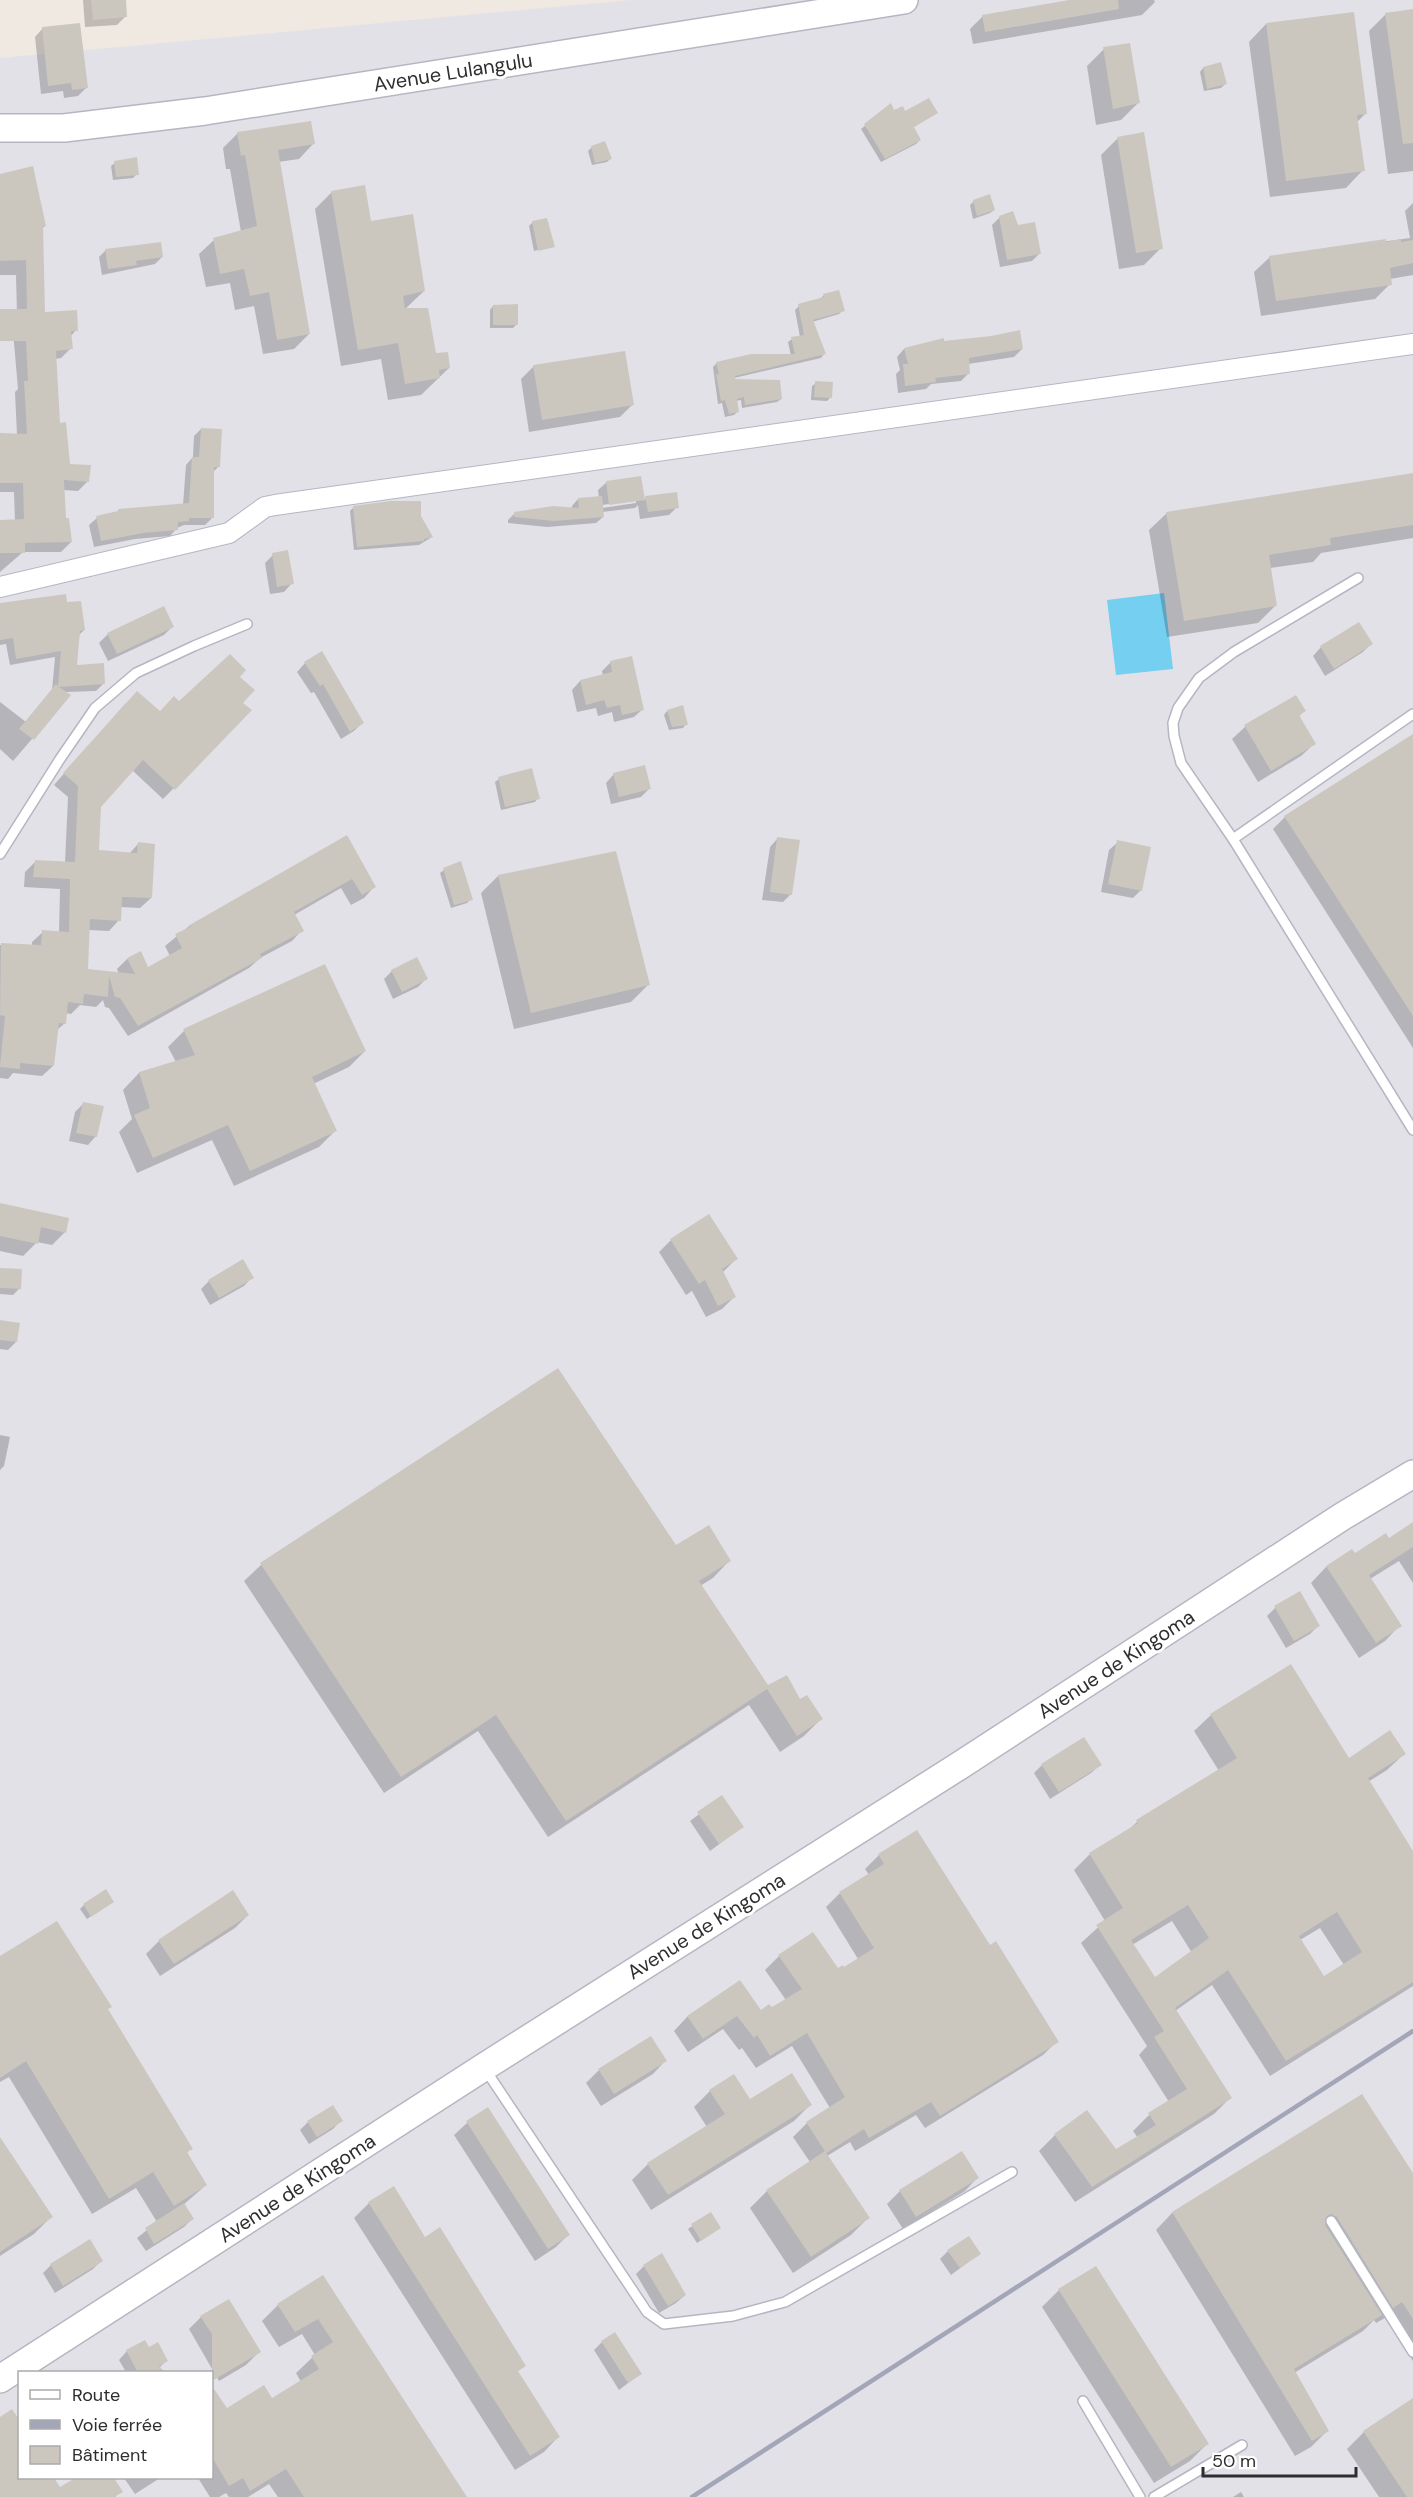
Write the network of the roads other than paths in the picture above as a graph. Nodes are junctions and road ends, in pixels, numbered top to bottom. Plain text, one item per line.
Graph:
1 (904, 0) edge
2 (0, 128) edge
3 (1413, 344) edge
4 (1358, 578) dead end
5 (0, 587) edge
6 (247, 624) dead end
7 (1413, 714) edge
8 (1233, 839) junction
9 (0, 854) edge
10 (1413, 1130) edge
11 (1413, 1474) edge
12 (484, 2067) junction
13 (1012, 2172) dead end
14 (1331, 2221) dead end
15 (1413, 2352) edge
16 (0, 2379) edge
17 (1083, 2401) dead end
18 (1242, 2445) dead end
19 (1140, 2497) edge
20 (1154, 2497) edge

1 - 2 street, Avenue Lulangulu
3 - 5 street
4 - 8 lane
6 - 9 lane
7 - 8 lane
8 - 10 lane
11 - 12 street, Avenue de Kingoma
12 - 13 lane
12 - 16 street, Avenue de Kingoma
14 - 15 lane
17 - 19 lane
18 - 20 lane

